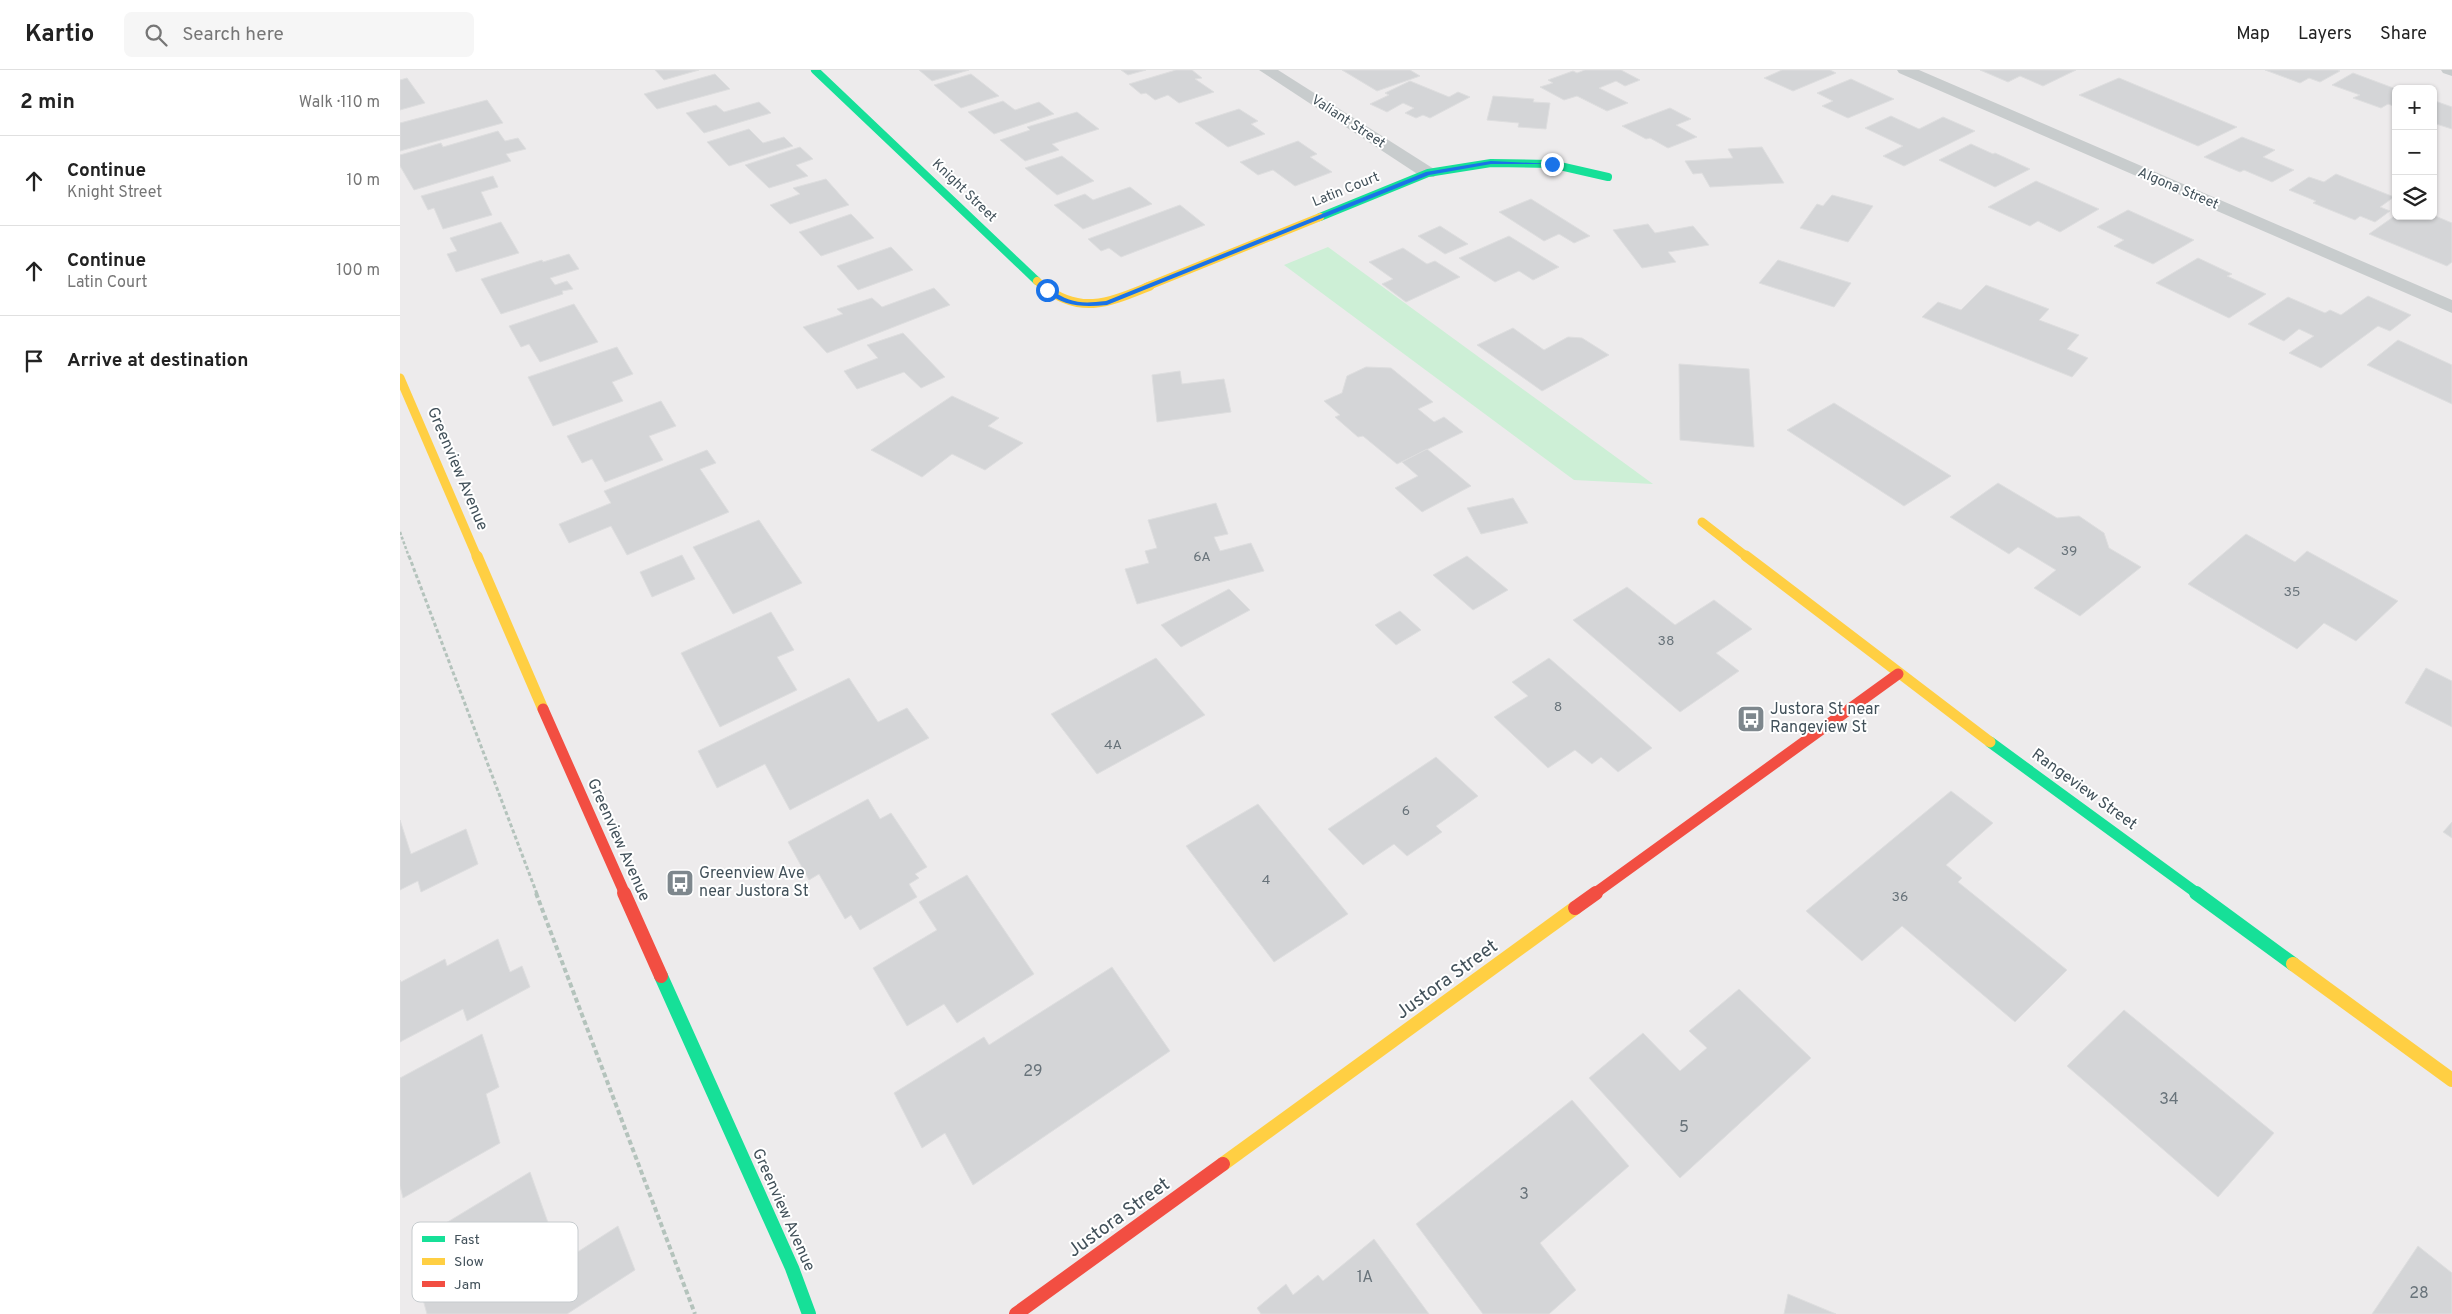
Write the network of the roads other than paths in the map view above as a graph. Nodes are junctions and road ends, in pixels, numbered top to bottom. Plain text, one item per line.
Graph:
1 (815, 70) edge
2 (1267, 70) edge
3 (1905, 70) edge
4 (1428, 173) junction
5 (1608, 177) dead end
6 (1107, 303) joint
7 (2452, 307) edge
8 (400, 378) edge
9 (1702, 522) dead end
10 (1898, 674) junction
11 (2452, 1080) edge
12 (809, 1314) edge
13 (1016, 1314) edge

1 - 6 street, Knight Street
2 - 4 street, Valiant Street
3 - 7 street, Algona Street
4 - 5 street, Latin Court
4 - 6 street, Latin Court
8 - 12 street, Greenview Avenue
9 - 10 street, Rangeview Street
10 - 11 street, Rangeview Street
10 - 13 street, Justora Street

